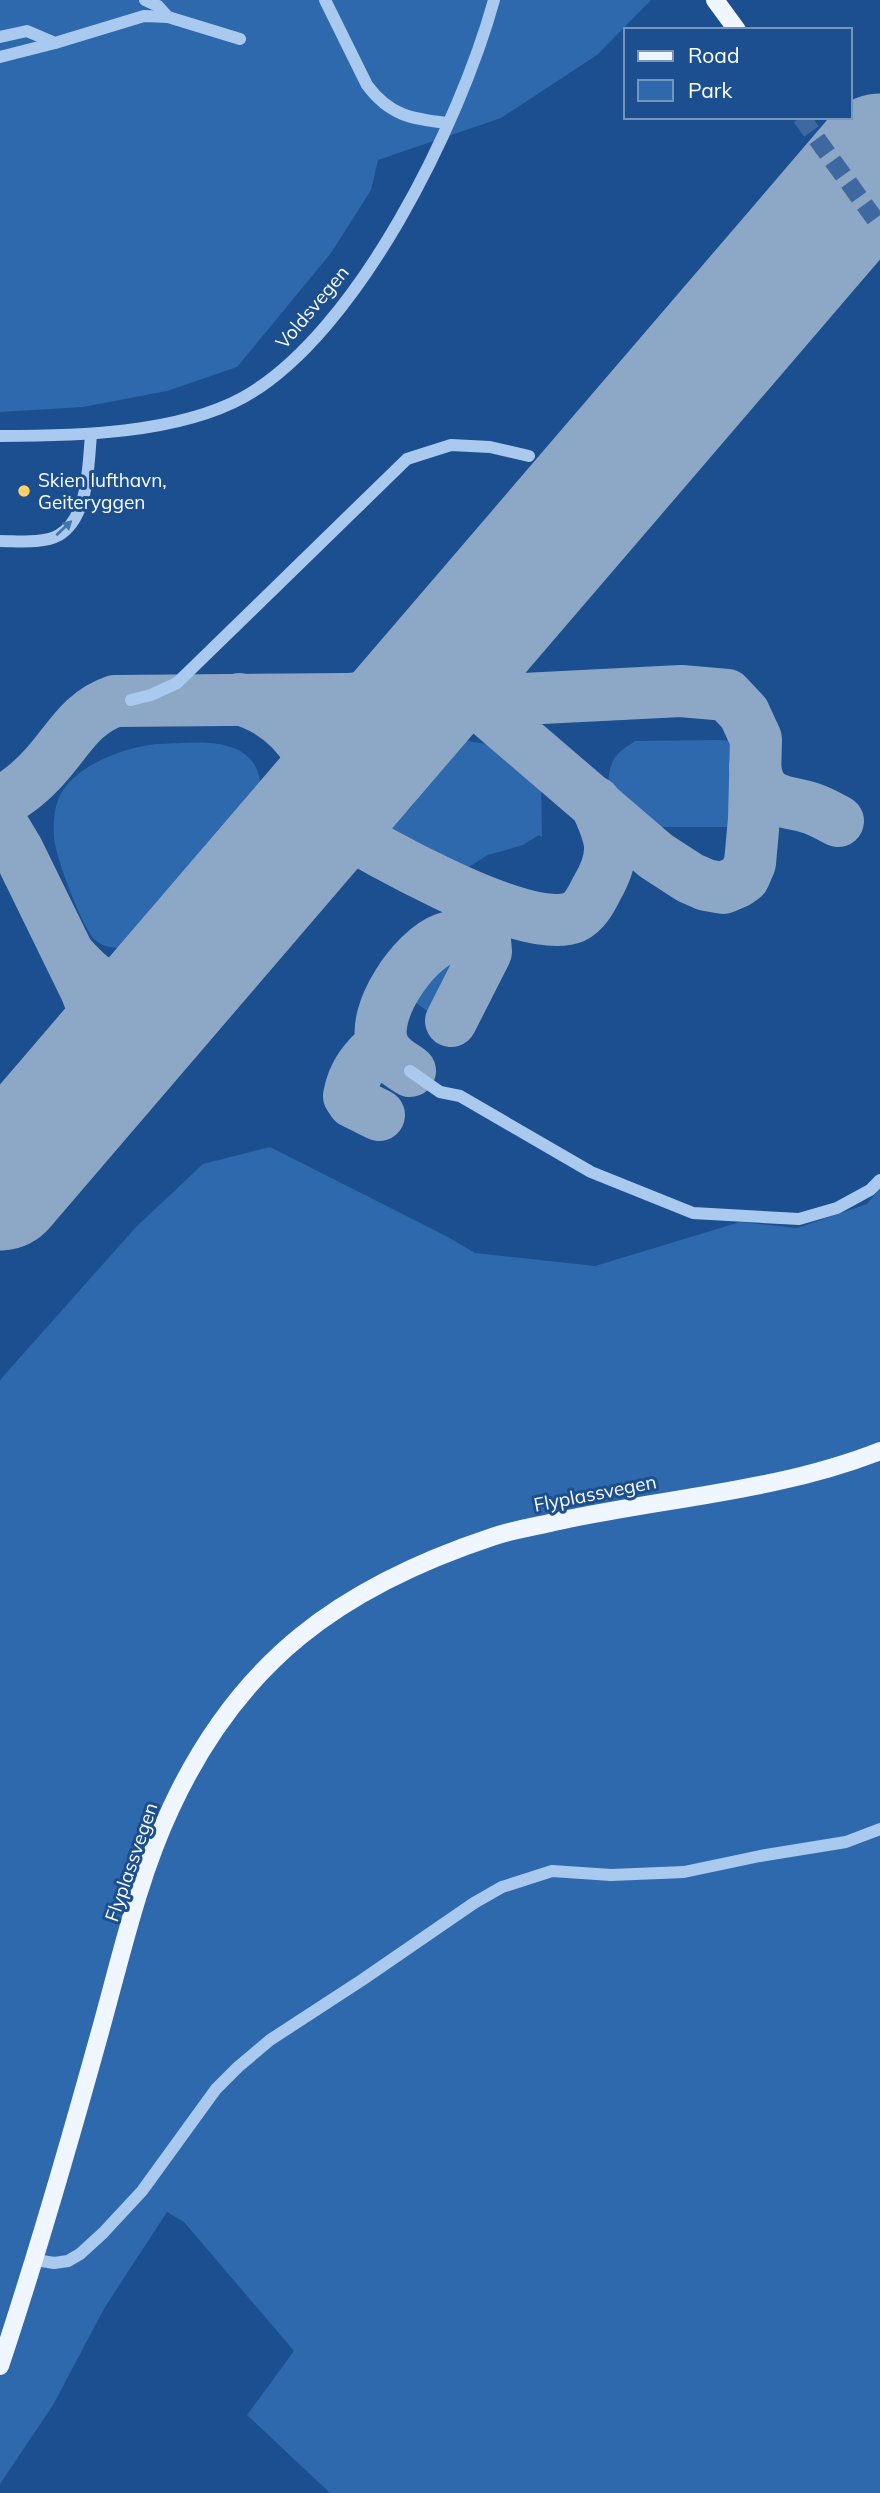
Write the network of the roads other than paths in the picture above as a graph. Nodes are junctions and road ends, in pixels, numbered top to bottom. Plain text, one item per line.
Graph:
1 (145, 0) edge
2 (325, 0) edge
3 (494, 0) edge
4 (715, 0) edge
5 (726, 0) edge
6 (168, 17) junction
7 (736, 28) edge
8 (742, 28) edge
9 (0, 37) edge
10 (240, 39) dead end
11 (55, 43) junction
12 (0, 57) edge
13 (447, 123) junction
14 (92, 435) junction
15 (0, 436) edge
16 (529, 456) dead end
17 (0, 541) edge
18 (131, 700) dead end
19 (410, 1071) dead end
20 (880, 1180) edge
21 (880, 1451) edge
22 (880, 1829) edge
23 (36, 2260) junction
24 (0, 2366) edge

1 - 6 street
2 - 13 street
3 - 13 street, Voldsvegen
4 - 7 main road
5 - 8 main road
6 - 10 street
6 - 11 street
9 - 11 street
11 - 12 street
13 - 14 street, Voldsvegen
14 - 15 street, Voldsvegen
17 -> 14 street
16 - 18 street
19 - 20 street
21 - 23 main road, Flyplassvegen
22 - 23 street
23 - 24 main road, Flyplassvegen

